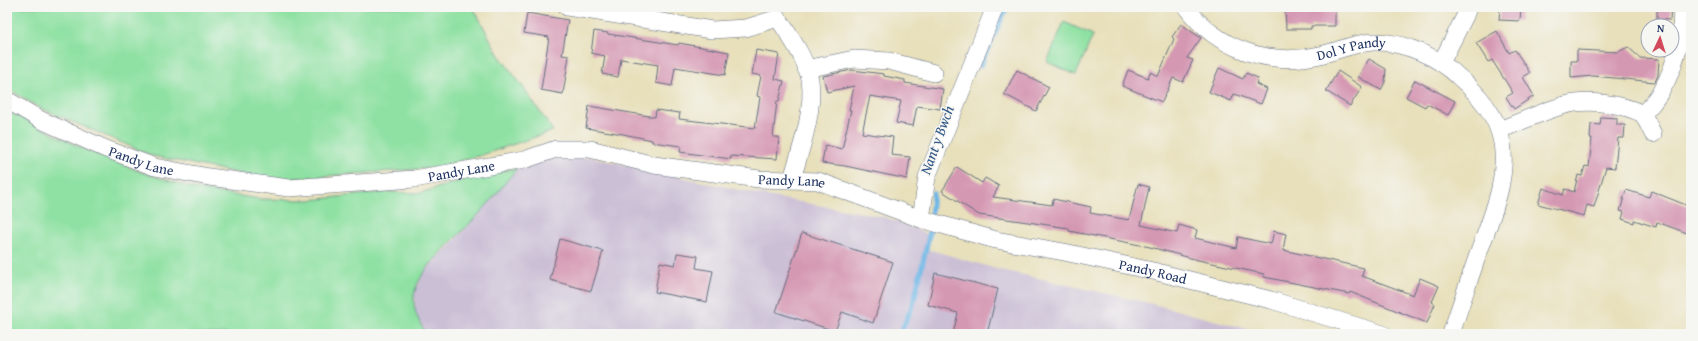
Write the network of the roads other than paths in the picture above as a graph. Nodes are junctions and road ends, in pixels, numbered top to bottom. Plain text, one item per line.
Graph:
1 (567, 7) edge
2 (995, 7) edge
3 (1186, 7) edge
4 (1468, 7) edge
5 (1682, 7) edge
6 (778, 13) edge
7 (1441, 63) junction
8 (806, 69) junction
9 (934, 73) dead end
10 (7, 100) edge
11 (1644, 114) junction
12 (1499, 130) junction
13 (1653, 134) dead end
14 (792, 179) junction
15 (921, 219) junction
16 (1383, 334) edge
17 (1451, 334) edge

1 - 6 street
2 - 15 street
3 - 7 street, Dol Y Pandy
4 - 7 street
5 - 11 street
6 - 8 street
7 - 12 street, Dol Y Pandy
8 - 9 street
8 - 14 street
10 - 14 street, Pandy Lane
11 - 12 street
11 - 13 street
12 - 17 street, Dol Y Pandy
14 - 15 street, Pandy Lane
15 - 16 street, Pandy Road

